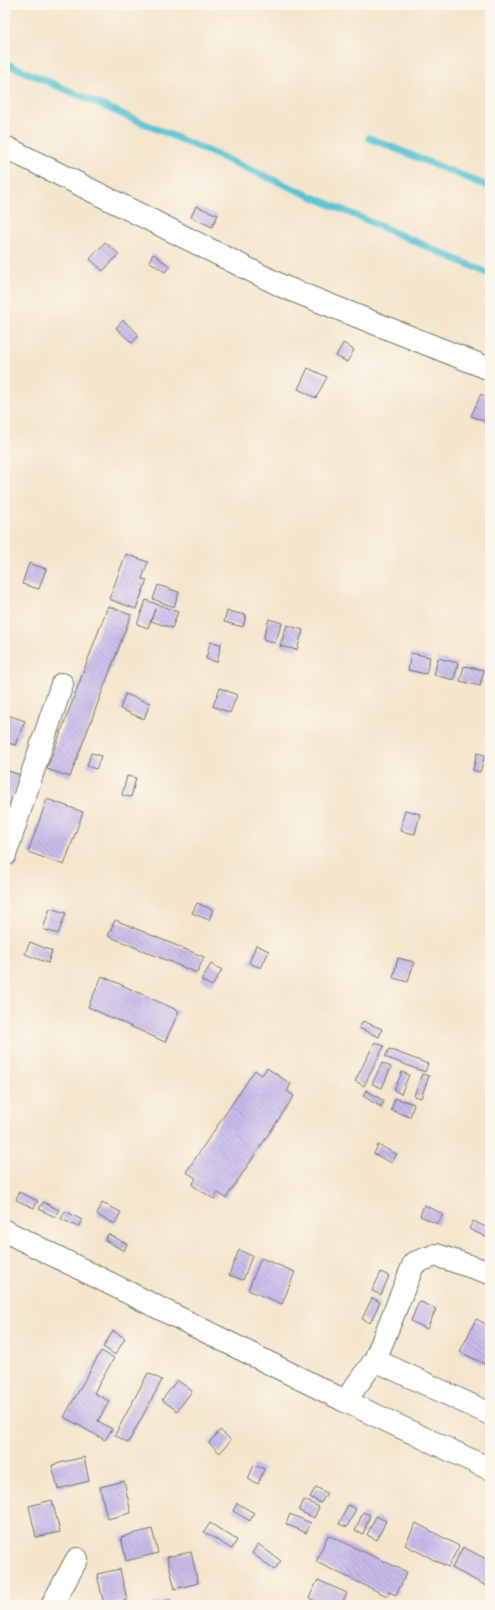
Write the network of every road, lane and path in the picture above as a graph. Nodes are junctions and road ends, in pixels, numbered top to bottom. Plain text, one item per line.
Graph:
1 (5, 147) edge
2 (490, 369) edge
3 (62, 684) dead end
4 (5, 855) edge
5 (5, 1231) edge
6 (490, 1273) edge
7 (374, 1360) junction
8 (346, 1401) junction
9 (490, 1414) edge
10 (490, 1469) edge
11 (77, 1559) dead end
12 (52, 1605) edge

1 - 2 street
3 - 4 street
5 - 8 street
6 - 7 street
7 - 8 street
7 - 9 street
8 - 10 street
11 - 12 street

